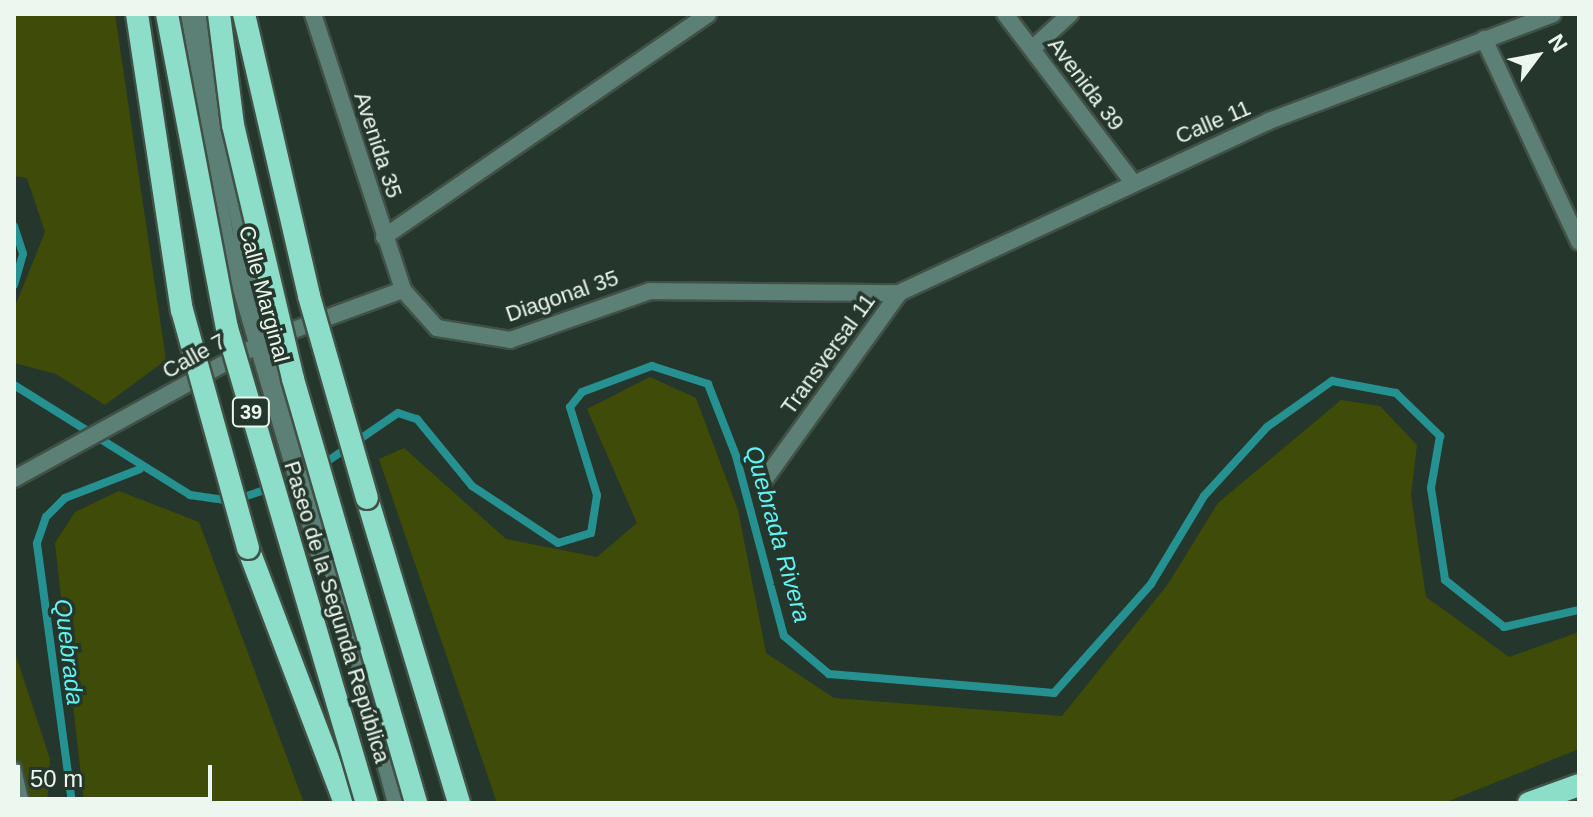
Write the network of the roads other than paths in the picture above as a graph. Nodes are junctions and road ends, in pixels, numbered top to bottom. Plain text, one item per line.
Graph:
1 (137, 14) edge
2 (167, 14) edge
3 (189, 14) edge
4 (202, 14) edge
5 (219, 14) edge
6 (244, 14) edge
7 (313, 14) edge
8 (708, 14) edge
9 (1005, 14) edge
10 (1070, 14) edge
11 (1553, 14) edge
12 (1484, 39) junction
13 (1032, 49) junction
14 (1131, 180) junction
15 (384, 237) junction
16 (1579, 242) edge
17 (403, 290) junction
18 (899, 293) junction
19 (262, 343) junction
20 (14, 479) edge
21 (765, 479) dead end
22 (14, 769) edge
23 (1579, 785) edge
24 (344, 802) edge
25 (22, 803) edge
26 (367, 803) edge
27 (396, 803) edge
28 (416, 803) edge
29 (459, 803) edge
30 (1529, 803) edge

1 - 24 highway, bridge
2 - 26 highway, Paseo de la Segunda República / 39, bridge
3 - 19 street, Calle Marginal
4 - 19 street, Calle Marginal
5 - 28 highway, Paseo de la Segunda República / 39, bridge
6 - 29 highway, bridge
7 - 15 street, Avenida 35
8 - 15 street
9 - 13 street, Avenida 39
10 - 13 street
11 - 12 street, Calle 11
12 - 14 street, Calle 11
12 - 16 street
13 - 14 street, Avenida 39
14 - 18 street, Calle 11
15 - 17 street, Avenida 35
17 - 18 street, Diagonal 35
17 - 19 street, Calle 7
18 - 21 street, Transversal 11
19 - 20 street, Calle 7
19 - 27 street, Calle Marginal
22 - 25 lane
23 - 30 highway

